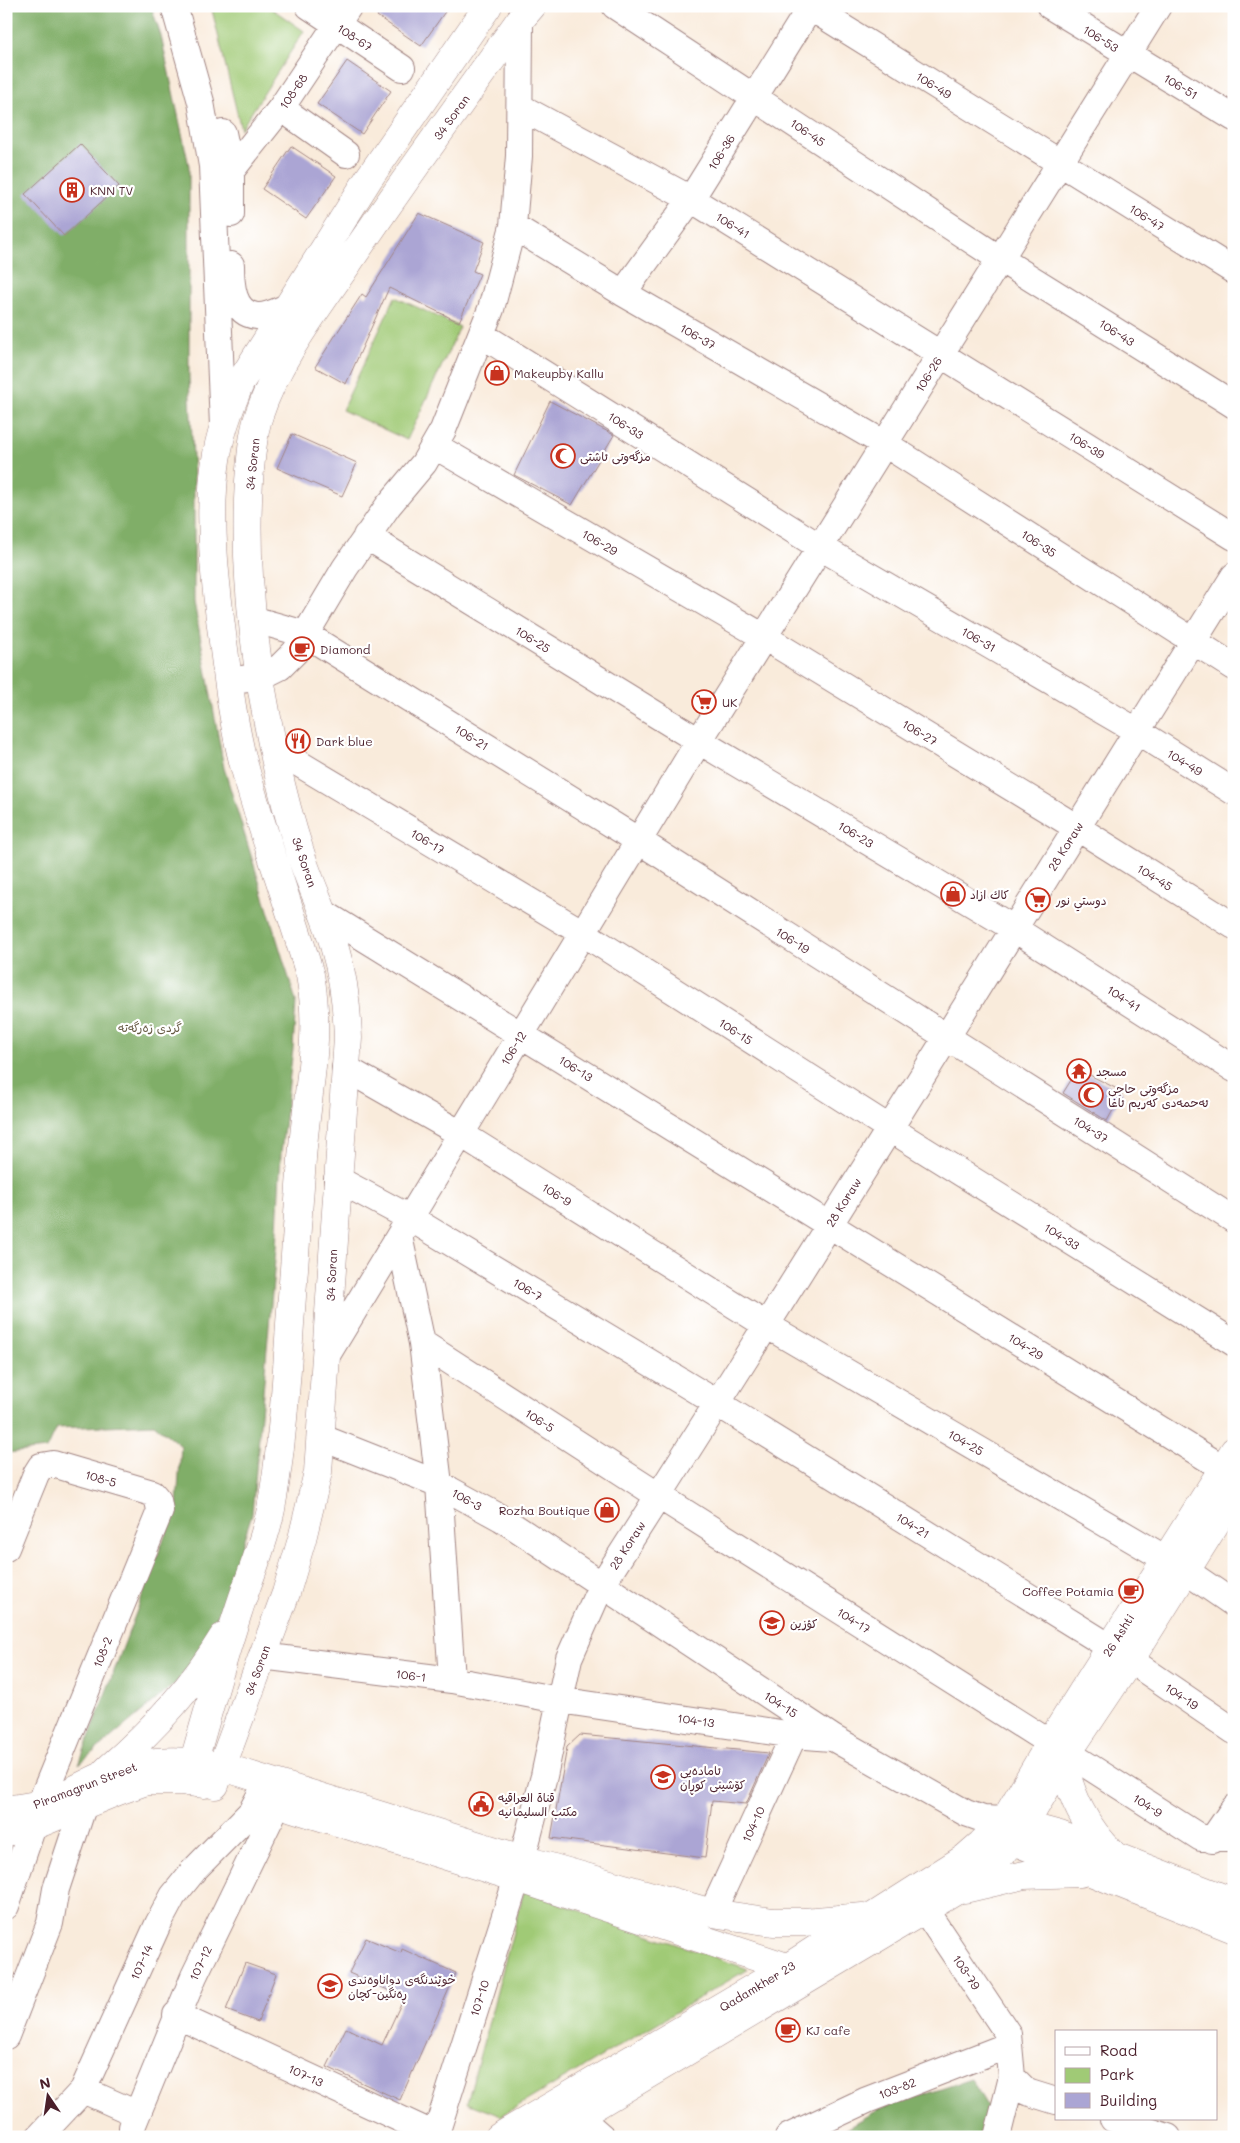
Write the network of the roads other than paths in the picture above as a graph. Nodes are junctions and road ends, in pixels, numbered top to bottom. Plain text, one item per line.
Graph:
1 (174, 6) edge
2 (189, 6) edge
3 (309, 6) edge
4 (488, 6) edge
5 (615, 6) edge
6 (1050, 6) edge
7 (1158, 6) edge
8 (809, 7) edge
9 (526, 13) edge
10 (343, 16) edge
11 (1127, 55) junction
12 (402, 68) dead end
13 (755, 97) junction
14 (520, 107) junction
15 (281, 108) junction
16 (1234, 118) edge
17 (346, 154) dead end
18 (1060, 164) junction
19 (231, 171) junction
20 (369, 178) junction
21 (395, 194) junction
22 (691, 200) junction
23 (513, 226) junction
24 (1000, 259) junction
25 (1234, 271) edge
26 (225, 290) junction
27 (624, 293) junction
28 (287, 307) junction
29 (482, 336) junction
30 (941, 354) junction
31 (1234, 405) edge
32 (223, 427) junction
33 (885, 444) junction
34 (435, 446) junction
35 (366, 536) junction
36 (1234, 537) edge
37 (820, 547) junction
38 (1234, 576) edge
39 (252, 619) junction
40 (306, 634) junction
41 (764, 638) junction
42 (1193, 642) junction
43 (1234, 666) edge
44 (260, 676) junction
45 (228, 681) junction
46 (1137, 731) junction
47 (699, 741) junction
48 (273, 748) junction
49 (1234, 792) edge
50 (1076, 828) junction
51 (639, 841) junction
52 (322, 912) junction
53 (1234, 926) edge
54 (1013, 928) junction
55 (583, 933) junction
56 (521, 1034) junction
57 (947, 1038) junction
58 (345, 1068) junction
59 (1234, 1069) edge
60 (889, 1128) junction
61 (461, 1134) junction
62 (336, 1179) junction
63 (1234, 1220) edge
64 (829, 1224) junction
65 (404, 1227) junction
66 (766, 1325) junction
67 (422, 1343) junction
68 (1234, 1343) edge
69 (327, 1355) junction
70 (717, 1403) junction
71 (320, 1437) junction
72 (1228, 1460) edge
73 (439, 1484) junction
74 (1234, 1494) edge
75 (659, 1496) junction
76 (158, 1500) joint
77 (6, 1548) edge
78 (1176, 1565) junction
79 (601, 1586) junction
80 (1234, 1604) edge
81 (239, 1610) junction
82 (1120, 1654) junction
83 (262, 1656) junction
84 (452, 1680) junction
85 (559, 1700) junction
86 (1234, 1731) edge
87 (794, 1735) junction
88 (832, 1738) junction
89 (1060, 1752) junction
90 (190, 1772) junction
91 (219, 1776) junction
92 (99, 1777) junction
93 (268, 1800) junction
94 (83, 1806) junction
95 (1234, 1808) edge
96 (6, 1810) edge
97 (37, 1815) junction
98 (1008, 1830) junction
99 (6, 1832) edge
100 (1223, 1839) edge
101 (1117, 1858) junction
102 (520, 1868) junction
103 (1096, 1874) junction
104 (56, 1889) junction
105 (954, 1892) junction
106 (1234, 1902) edge
107 (6, 1906) edge
108 (925, 1910) junction
109 (712, 1913) junction
110 (874, 1916) junction
111 (1234, 1929) edge
112 (787, 1968) junction
113 (816, 1974) junction
114 (6, 1998) edge
115 (176, 2015) junction
116 (6, 2036) edge
117 (1009, 2040) junction
118 (1020, 2084) junction
119 (83, 2090) junction
120 (1055, 2101) edge
121 (578, 2116) junction
122 (1116, 2120) edge
123 (134, 2126) edge
124 (435, 2136) edge
125 (39, 2137) edge
126 (498, 2137) edge
127 (543, 2137) edge
128 (602, 2137) edge
129 (788, 2137) edge
130 (997, 2137) edge
131 (1168, 2137) edge

1 - 26 street
2 - 19 street
3 - 10 street, 108-67
4 - 20 main road
5 - 13 street, 106-45
6 - 11 street, 106-53
7 - 11 street, 106-26
8 - 13 street, 106-36
8 - 18 street, 106-49
9 - 14 street
9 - 21 main road, 34 Soran
10 - 12 street, 108-67
10 - 15 street, 108-68
11 - 16 street, 106-51
11 - 18 street, 106-26
13 - 22 street, 106-36
13 - 24 street, 106-45
14 - 22 street, 106-41
14 - 23 street
15 - 17 street
15 - 19 street, 108-68
18 - 24 street, 106-26
18 - 25 street, 106-47
19 - 26 street
20 - 21 main road
20 - 28 main road
21 - 39 main road, 34 Soran
22 - 27 street, 106-36
22 - 30 street, 106-41
23 - 27 street, 106-37
23 - 29 street
24 - 30 street, 106-26
24 - 31 street, 106-43
26 - 28 street
26 - 32 street
27 - 33 street, 106-37
28 - 32 main road
29 - 34 street
29 - 37 street, 106-33
30 - 33 street, 106-26
30 - 36 street, 106-39
32 - 45 main road
33 - 37 street, 106-26
33 - 42 street, 106-35
34 - 35 street
34 - 41 street, 106-29
35 - 40 street
35 - 47 street, 106-25
37 - 41 street, 106-26
37 - 46 street, 106-31
38 - 42 street, 28 Koraw
39 - 40 street, 106-21
39 - 44 main road, 34 Soran
40 - 44 street
40 - 51 street, 106-21
41 - 47 street, 106-26
41 - 50 street, 106-27
42 - 43 street, 106-35
42 - 46 street, 28 Koraw
44 - 45 street
44 - 48 main road, 34 Soran
45 - 81 main road
46 - 49 street, 104-49
46 - 50 street, 28 Koraw
47 - 51 street, 106-12
47 - 54 street, 106-23
48 - 52 main road, 34 Soran
48 - 55 street, 106-17
50 - 53 street, 104-45
50 - 54 street, 28 Koraw
51 - 55 street, 106-12
51 - 57 street, 106-19
52 - 56 street, 106-13
52 - 58 main road, 34 Soran
54 - 57 street, 28 Koraw
54 - 59 street, 104-41
55 - 56 street, 106-12
55 - 60 street, 106-15
56 - 61 street, 106-12
56 - 64 street, 106-13
57 - 60 street, 28 Koraw
57 - 63 street, 104-37
58 - 61 street, 106-9
58 - 62 main road, 34 Soran
60 - 64 street, 28 Koraw
60 - 68 street, 104-33
61 - 65 street, 106-12
61 - 66 street, 106-9
62 - 65 street, 106-7
62 - 69 main road, 34 Soran
64 - 66 street, 28 Koraw
64 - 72 street, 104-29
65 - 67 street
65 - 69 street, 106-12
65 - 70 street, 106-7
66 - 70 street, 28 Koraw
66 - 78 street, 104-25
67 - 73 street
67 - 75 street, 106-5
69 - 71 main road, 34 Soran
70 - 75 street, 28 Koraw
70 - 82 street, 104-21
71 - 73 street, 106-3
71 - 83 main road, 34 Soran
72 - 78 main road, 26 Ashti
73 - 79 street, 106-3
73 - 84 street
74 - 78 main road, 26 Ashti
75 - 79 street, 28 Koraw
75 - 89 street, 104-17
76 - 77 street, 108-5
76 - 97 street, 108-2
78 - 80 street, 104-25
78 - 82 main road, 26 Ashti
79 - 85 street, 28 Koraw
79 - 88 street, 104-15
81 - 90 main road
81 - 92 main road
82 - 86 street, 104-19
82 - 89 main road, 26 Ashti
83 - 84 street, 106-1
83 - 91 main road, 34 Soran
84 - 85 street, 106-1
85 - 87 street, 104-13
85 - 102 street, 28 Koraw
87 - 88 street, 104-13
87 - 109 street, 104-10
88 - 98 street, 104-15
89 - 98 main road, 26 Ashti
89 - 100 street, 104-9
89 - 101 main road
90 - 91 main road, Piramagrun Street
90 - 92 main road, Piramagrun Street
90 - 94 main road, Piramagrun Street
91 - 93 main road
91 - 102 main road
92 - 97 main road, Piramagrun Street
93 - 102 main road
93 - 115 street, 107-12
93 - 119 street, 107-14
94 - 97 main road, Piramagrun Street
94 - 104 street
95 - 100 street
96 - 97 main road, Piramagrun Street
97 - 99 main road, Piramagrun Street
97 - 107 street, 108-2
98 - 101 main road
98 - 103 main road
98 - 105 main road, Qadamkher 23
98 - 110 main road, Qadamkher 23
101 - 106 main road
102 - 109 main road
102 - 112 main road
102 - 124 street, 107-10
103 - 105 main road
103 - 111 main road
104 - 114 street
104 - 116 street
105 - 108 main road, Qadamkher 23
108 - 113 main road, Qadamkher 23
108 - 117 street, 103-79
109 - 110 main road
110 - 112 main road, Qadamkher 23
112 - 113 main road
112 - 126 main road, Qadamkher 23
113 - 121 main road, Qadamkher 23
115 - 123 street, 107-12
115 - 124 street, 107-13
117 - 118 street
117 - 129 street, 103-82
118 - 120 street
118 - 130 street
119 - 123 street
119 - 125 street, 107-14
121 - 127 main road, Qadamkher 23
121 - 128 street
122 - 131 street

